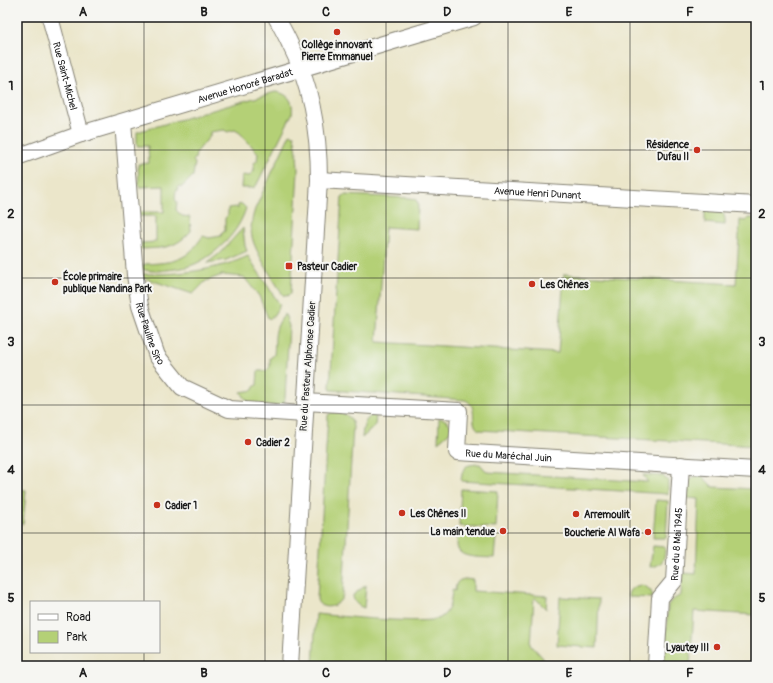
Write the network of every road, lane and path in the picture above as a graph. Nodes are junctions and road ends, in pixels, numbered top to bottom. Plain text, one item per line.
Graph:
1 (50, 17) edge
2 (276, 17) edge
3 (474, 17) edge
4 (300, 68) junction
5 (123, 122) junction
6 (81, 134) junction
7 (17, 157) edge
8 (319, 180) junction
9 (756, 205) edge
10 (305, 408) junction
11 (681, 465) junction
12 (756, 470) edge
13 (290, 666) edge
14 (656, 666) edge

1 - 6 street, Rue Saint-Michel
2 - 4 street, Rue du Pasteur Alphonse Cadier
3 - 4 street, Avenue Honoré Baradat
4 - 5 street, Avenue Honoré Baradat
4 - 8 street, Rue du Pasteur Alphonse Cadier
5 - 6 street, Avenue Honoré Baradat
5 - 10 street, Rue Pauline Siro
6 - 7 street, Avenue Honoré Baradat
8 - 9 street, Avenue Henri Dunant
8 - 10 street, Rue du Pasteur Alphonse Cadier
10 - 11 street, Rue du Maréchal Juin
10 - 13 street, Rue du Pasteur Alphonse Cadier
11 - 12 street, Rue du Maréchal Juin
11 - 14 street, Rue du 8 Mai 1945

